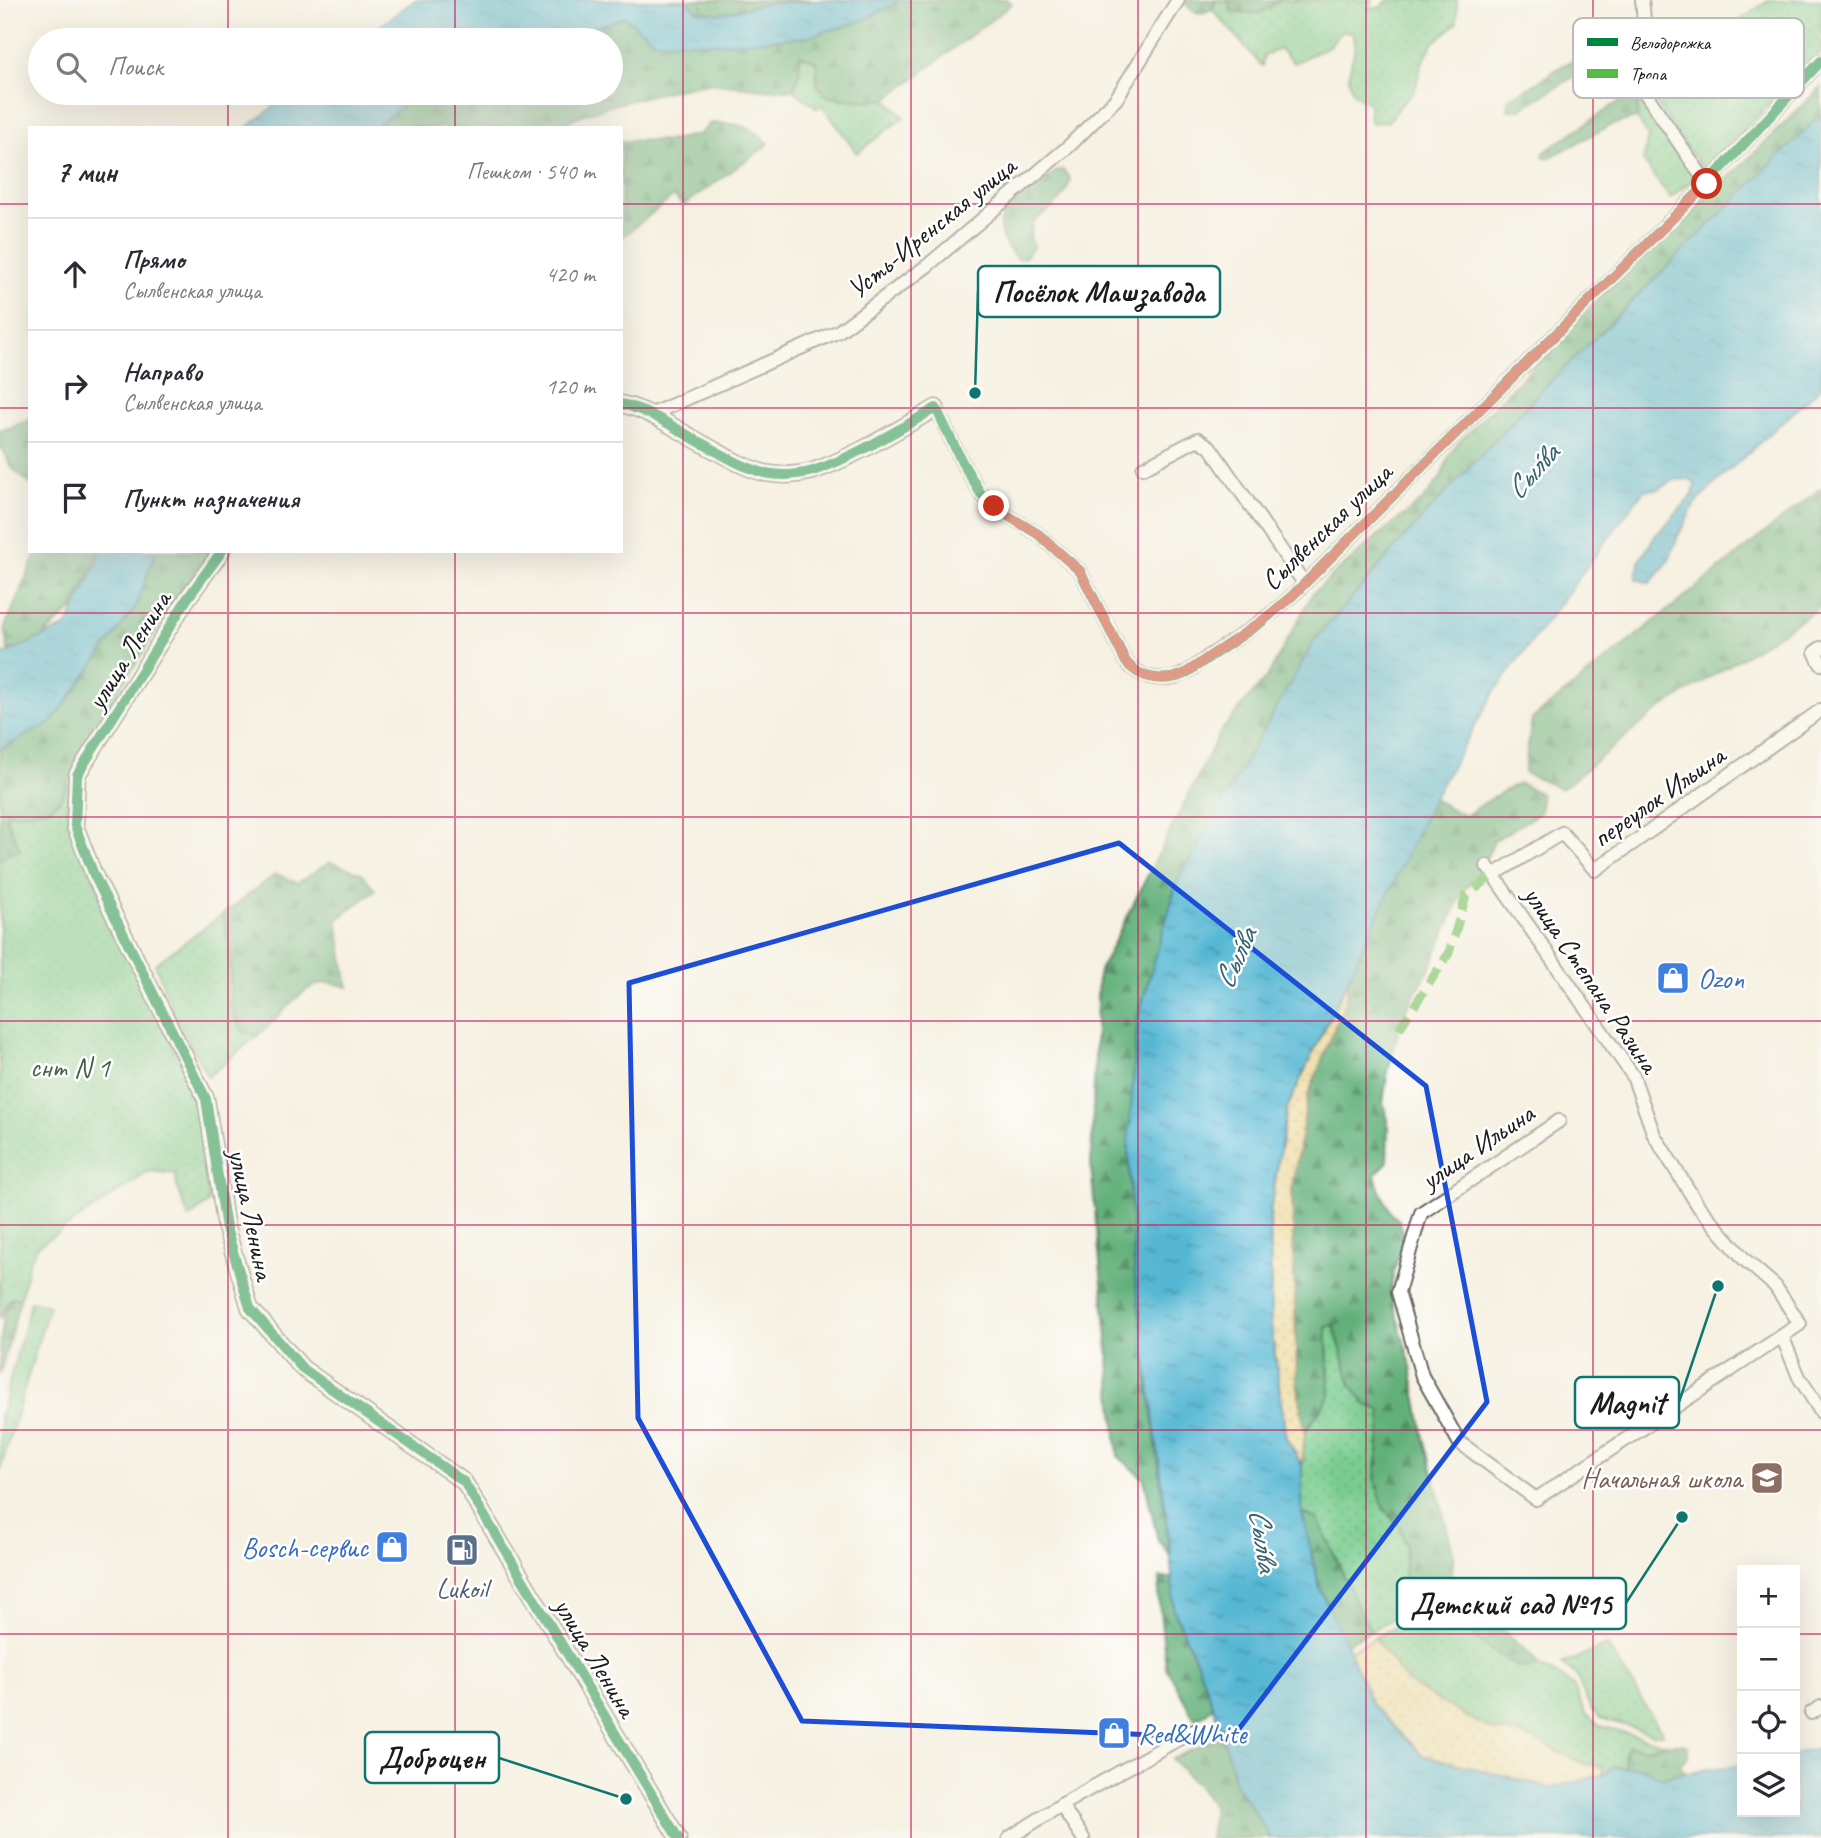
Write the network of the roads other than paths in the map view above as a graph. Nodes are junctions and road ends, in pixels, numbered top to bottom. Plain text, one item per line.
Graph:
1 (1178, 0) edge
2 (1642, 0) edge
3 (1643, 18) edge
4 (1821, 61) edge
5 (1804, 79) edge
6 (1649, 98) edge
7 (1787, 98) edge
8 (1707, 184) junction
9 (623, 405) edge
10 (936, 408) joint
11 (652, 414) junction
12 (1143, 468) dead end
13 (221, 553) edge
14 (1304, 583) junction
15 (1821, 710) edge
16 (1490, 870) joint
17 (1559, 1122) dead end
18 (1782, 1336) junction
19 (1821, 1412) edge
20 (1193, 1731) dead end
21 (1062, 1805) junction
22 (678, 1838) edge
23 (1009, 1838) edge
24 (1083, 1838) edge

1 - 11 street, Усть-Иренская улица
2 - 3 street
4 - 5 street, Сылвенская улица
6 - 8 street
7 - 8 street, Сылвенская улица
8 - 14 street, Сылвенская улица
9 - 11 street
10 - 11 street
10 - 14 street, Сылвенская улица
12 - 14 street
13 - 22 street, улица Ленина
15 - 16 street, переулок Ильина
16 - 18 street, улица Степана Разина
17 - 18 street, улица Ильина
18 - 19 street
20 - 21 street
21 - 23 street
21 - 24 street

